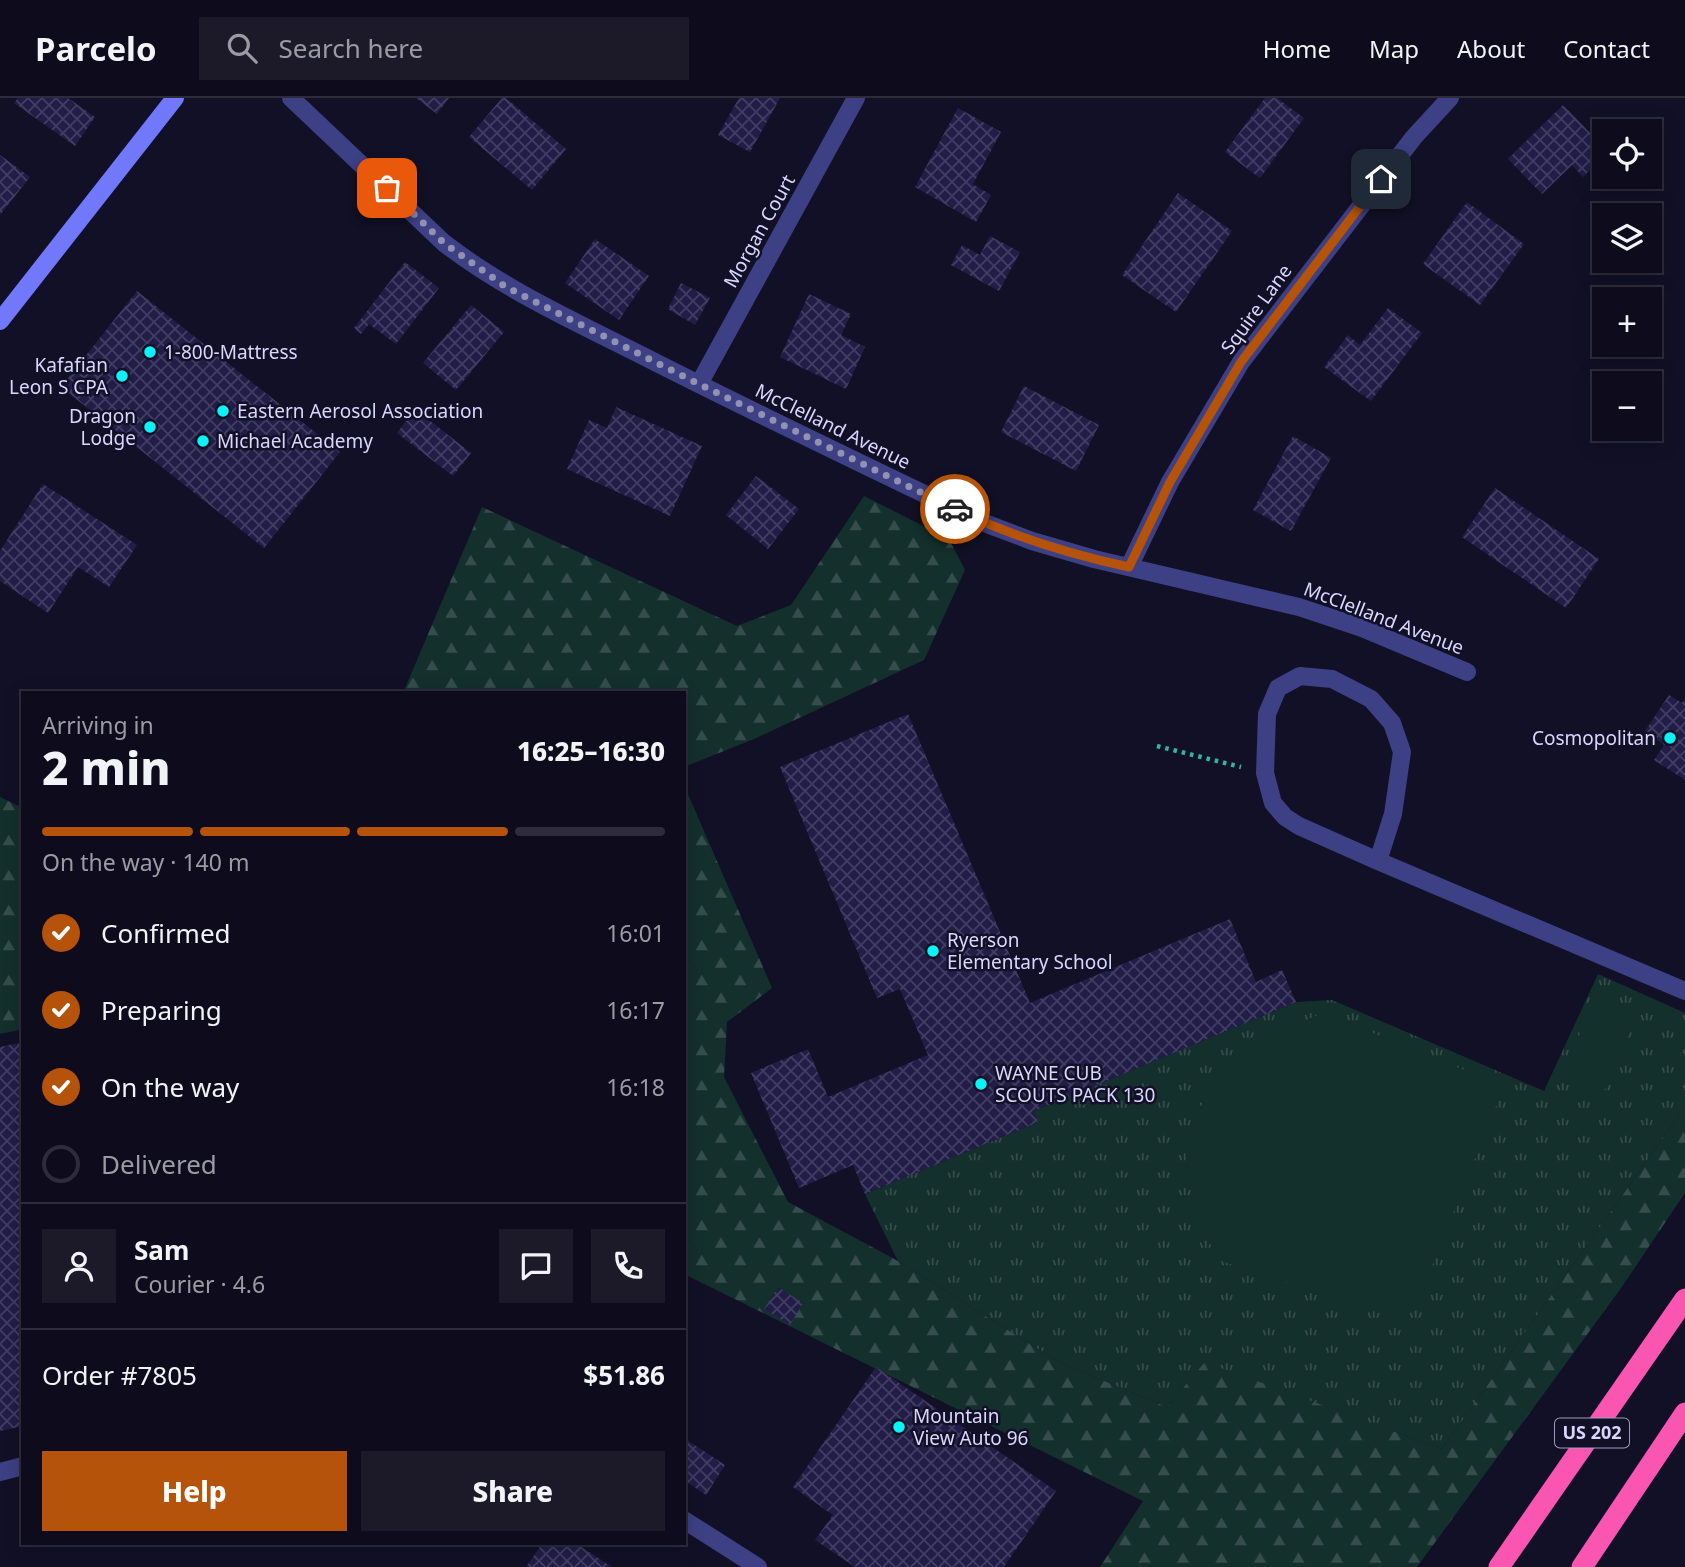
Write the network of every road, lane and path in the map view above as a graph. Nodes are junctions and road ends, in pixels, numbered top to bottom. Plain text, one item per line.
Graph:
1 (175, 98) edge
2 (290, 98) edge
3 (856, 98) edge
4 (1450, 98) edge
5 (0, 321) edge
6 (699, 384) junction
7 (1129, 567) junction
8 (1467, 672) dead end
9 (1157, 746) dead end
10 (1265, 773) junction
11 (1378, 861) junction
12 (1685, 992) edge
13 (1685, 1299) edge
14 (1685, 1413) edge
15 (21, 1467) edge
16 (0, 1472) edge
17 (686, 1521) edge
18 (758, 1567) edge
19 (1499, 1567) edge
20 (1582, 1567) edge

1 - 5 main road
2 - 6 street, McClelland Avenue
3 - 6 street, Morgan Court
4 - 7 street, Squire Lane
6 - 7 street, McClelland Avenue
7 - 8 street, McClelland Avenue
9 - 10 path
10 - 11 street
10 - 11 street
11 - 12 street
13 - 19 highway, US 202
14 - 20 highway, US 202
15 - 16 street
17 - 18 street

